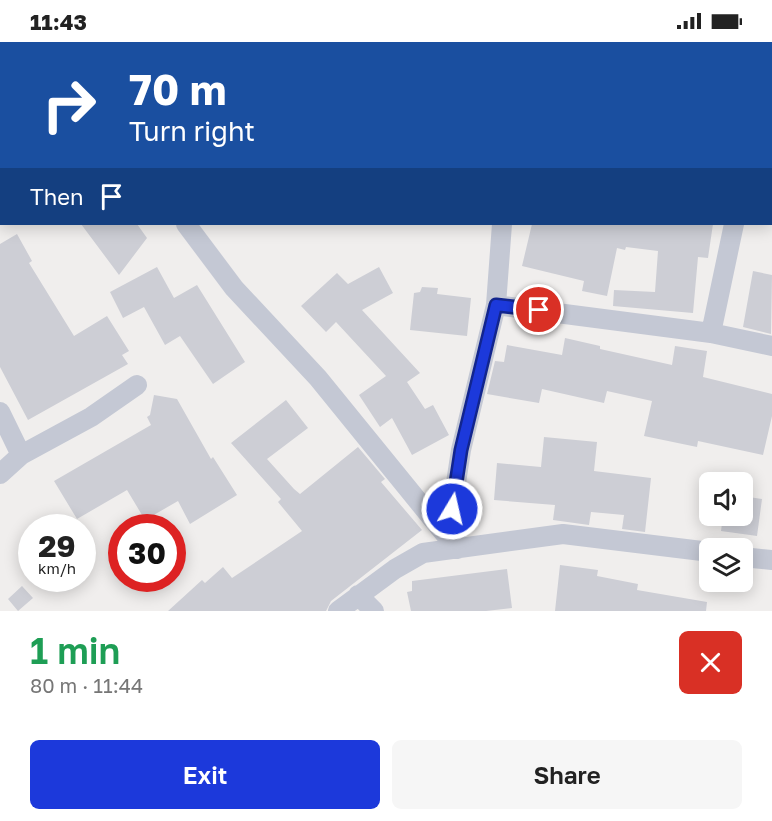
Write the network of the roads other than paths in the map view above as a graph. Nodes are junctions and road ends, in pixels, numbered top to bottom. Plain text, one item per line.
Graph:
1 (187, 225) edge
2 (502, 225) edge
3 (734, 225) edge
4 (496, 305) junction
5 (711, 333) junction
6 (772, 346) edge
7 (137, 385) dead end
8 (0, 412) edge
9 (21, 455) junction
10 (0, 474) edge
11 (457, 549) junction
12 (699, 551) edge
13 (753, 557) edge
14 (772, 560) edge
15 (358, 595) junction
16 (339, 611) edge
17 (374, 611) edge

1 - 11 street
2 - 4 street
3 - 5 street
4 - 5 street
4 - 11 street
5 - 6 street
7 - 9 street
8 - 9 street
9 - 10 street
11 - 12 street
11 - 15 street
13 - 14 street
15 - 16 street
15 - 17 street

